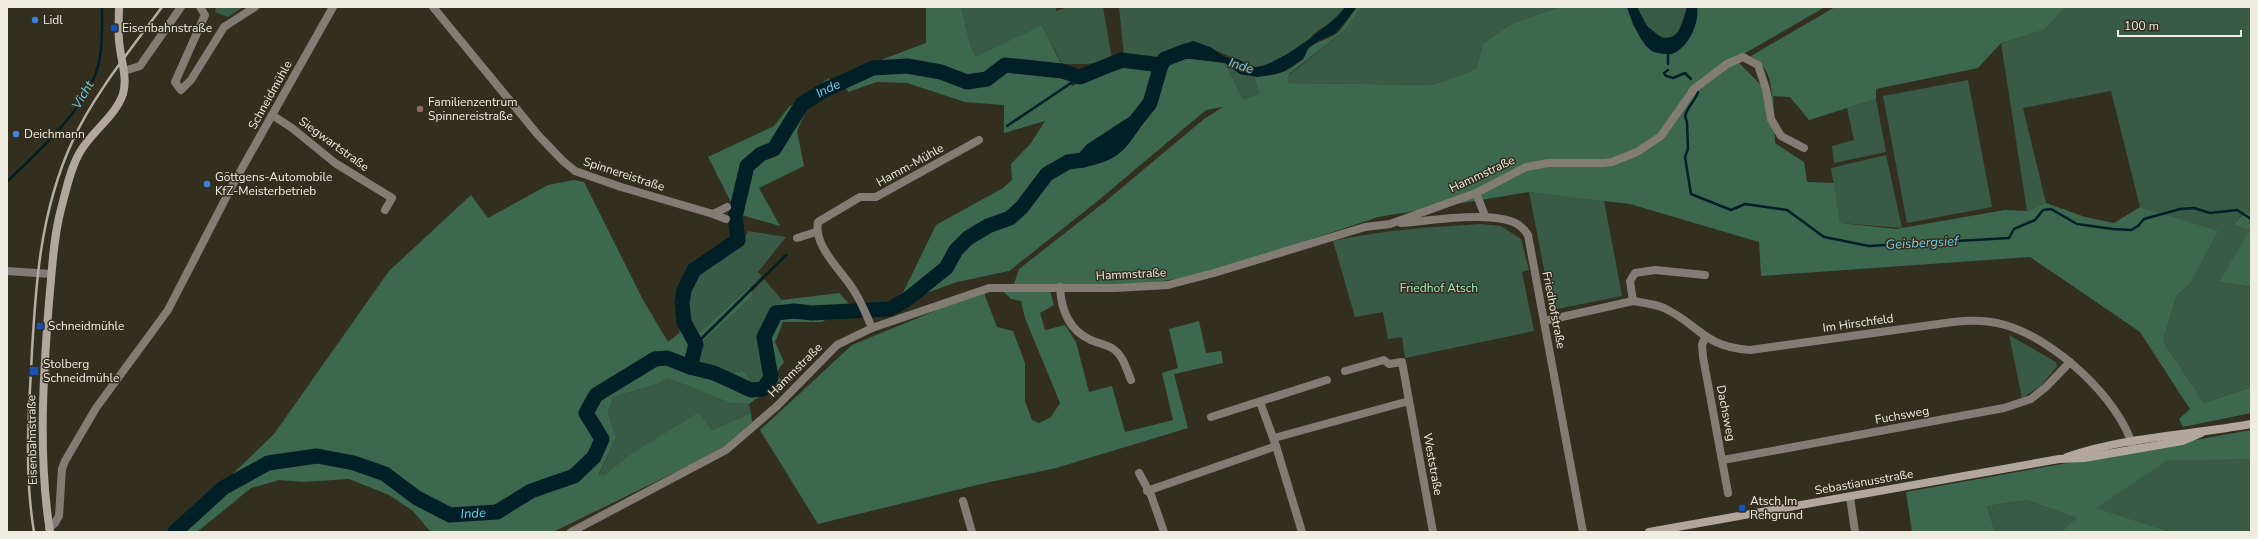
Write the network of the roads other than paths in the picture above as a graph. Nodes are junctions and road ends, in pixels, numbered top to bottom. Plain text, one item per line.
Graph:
1 (119, 7) edge
2 (181, 7) edge
3 (200, 7) edge
4 (255, 7) edge
5 (333, 7) edge
6 (433, 7) edge
7 (124, 71) junction
8 (272, 115) junction
9 (979, 140) dead end
10 (1804, 148) dead end
11 (1476, 193) junction
12 (727, 207) dead end
13 (385, 210) dead end
14 (713, 214) junction
15 (1485, 216) junction
16 (726, 219) dead end
17 (1390, 224) junction
18 (816, 232) junction
19 (797, 238) dead end
20 (7, 271) edge
21 (51, 274) junction
22 (1705, 275) dead end
23 (1060, 287) junction
24 (1633, 301) junction
25 (1544, 322) junction
26 (872, 328) junction
27 (1704, 337) junction
28 (2070, 362) junction
29 (1345, 371) dead end
30 (1131, 380) dead end
31 (1327, 380) dead end
32 (1409, 401) junction
33 (1260, 402) junction
34 (1212, 417) dead end
35 (2251, 424) edge
36 (1275, 442) junction
37 (2133, 445) junction
38 (1723, 460) junction
39 (1139, 473) dead end
40 (1147, 491) junction
41 (1728, 493) dead end
42 (1850, 497) junction
43 (963, 501) dead end
44 (50, 530) edge
45 (571, 532) edge
46 (972, 532) edge
47 (1164, 532) edge
48 (1302, 532) edge
49 (1433, 532) edge
50 (1583, 532) edge
51 (1649, 532) edge
52 (1855, 532) edge

1 - 7 main road, Eisenbahnstraße
2 - 7 street
3 - 4 street
5 - 8 street, Schneidmühle
6 - 14 street, Spinnereistraße
7 - 21 main road, Eisenbahnstraße
8 - 13 street, Siegwartstraße
8 - 44 street, Schneidmühle
9 - 18 street, Hamm-Mühle
10 - 11 street, Hammstraße
11 - 15 street
11 - 17 street, Hammstraße
12 - 14 street
14 - 16 street, Spinnereistraße
15 - 17 street, Friedhofstraße
15 - 25 street, Friedhofstraße
17 - 23 street, Hammstraße
18 - 19 street
18 - 26 street
20 - 21 street
21 - 44 main road, Eisenbahnstraße
22 - 24 street
23 - 26 street, Hammstraße
23 - 30 street
24 - 25 street, Im Hirschfeld
24 - 27 street, Im Hirschfeld
25 - 50 street, Friedhofstraße
26 - 45 street, Hammstraße
27 - 28 street, Im Hirschfeld
27 - 38 street, Dachsweg
28 - 37 street, Im Hirschfeld
28 - 38 street, Fuchsweg
29 - 32 street, Weststraße
31 - 33 street
32 - 36 street
32 - 49 street, Weststraße
33 - 34 street
33 - 36 street
35 - 37 main road, Sebastianusstraße
36 - 40 street
36 - 48 street
37 - 42 main road, Sebastianusstraße
38 - 41 street, Dachsweg
39 - 40 street
40 - 47 street
42 - 51 main road, Sebastianusstraße
42 - 52 street
43 - 46 street

